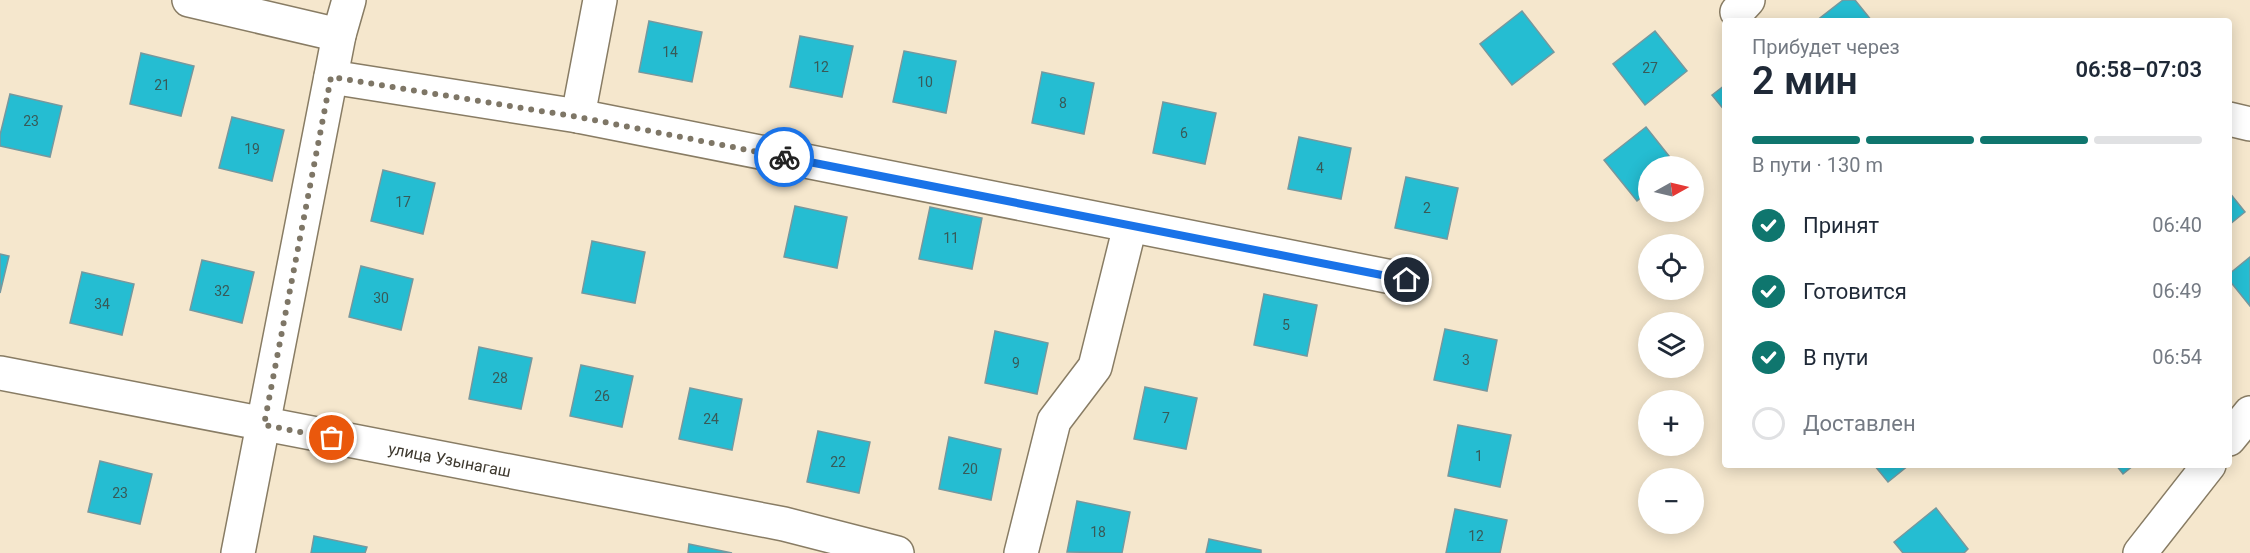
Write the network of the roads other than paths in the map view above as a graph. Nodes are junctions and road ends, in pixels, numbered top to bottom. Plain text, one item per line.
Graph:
1 (189, 0) edge
2 (349, 0) edge
3 (600, 0) edge
4 (339, 35) junction
5 (331, 77) junction
6 (578, 117) junction
7 (2232, 120) edge
8 (2250, 124) edge
9 (1130, 226) junction
10 (1407, 280) dead end
11 (0, 373) edge
12 (264, 425) junction
13 (2207, 468) edge
14 (238, 553) edge
15 (897, 553) edge
16 (1021, 553) edge
17 (2140, 553) edge

1 - 4 street
2 - 4 street
3 - 6 street
4 - 5 street
5 - 6 street
5 - 12 street
6 - 9 street
7 - 8 street
9 - 10 street
9 - 16 street
11 - 12 street, улица Узынагаш
12 - 14 street
12 - 15 street, улица Узынагаш
13 - 17 street

